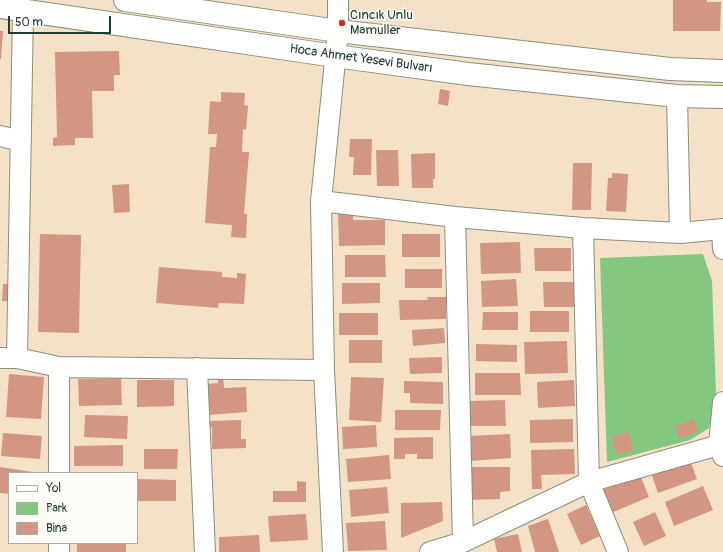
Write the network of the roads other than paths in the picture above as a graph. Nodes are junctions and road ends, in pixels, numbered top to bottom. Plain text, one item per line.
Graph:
1 (125, 0) edge
2 (338, 0) edge
3 (0, 6) edge
4 (211, 6) edge
5 (23, 10) junction
6 (338, 31) junction
7 (335, 56) junction
8 (723, 71) edge
9 (677, 96) junction
10 (723, 97) edge
11 (0, 136) edge
12 (21, 141) junction
13 (321, 201) junction
14 (455, 217) junction
15 (583, 228) junction
16 (723, 229) edge
17 (680, 233) junction
18 (723, 249) edge
19 (8, 358) edge
20 (59, 367) junction
21 (197, 368) junction
22 (324, 370) junction
23 (723, 402) edge
24 (721, 450) edge
25 (59, 472) edge
26 (589, 482) junction
27 (463, 542) junction
28 (204, 552) edge
29 (333, 552) edge
30 (430, 552) edge
31 (618, 552) edge

1 - 4 main road, Hoca Ahmet Yesevi Bulvarı
2 - 6 street
3 - 5 main road, Hoca Ahmet Yesevi Bulvarı
4 - 6 main road, Hoca Ahmet Yesevi Bulvarı
5 - 7 main road, Hoca Ahmet Yesevi Bulvarı
5 - 12 street
6 - 7 street
6 - 8 main road, Hoca Ahmet Yesevi Bulvarı
7 - 9 main road, Hoca Ahmet Yesevi Bulvarı
7 - 13 street
9 - 10 main road, Hoca Ahmet Yesevi Bulvarı
9 - 17 street
11 - 12 street
12 - 19 street
13 - 14 street
13 - 22 street
14 - 15 street
14 - 27 street
15 - 17 street
15 - 26 street
16 - 17 street
16 - 18 street
19 - 20 street
20 - 21 street
20 - 25 street
21 - 22 street
21 - 28 street
22 - 29 street
23 - 24 street
24 - 26 street
26 - 27 street
26 - 31 street
27 - 30 street

